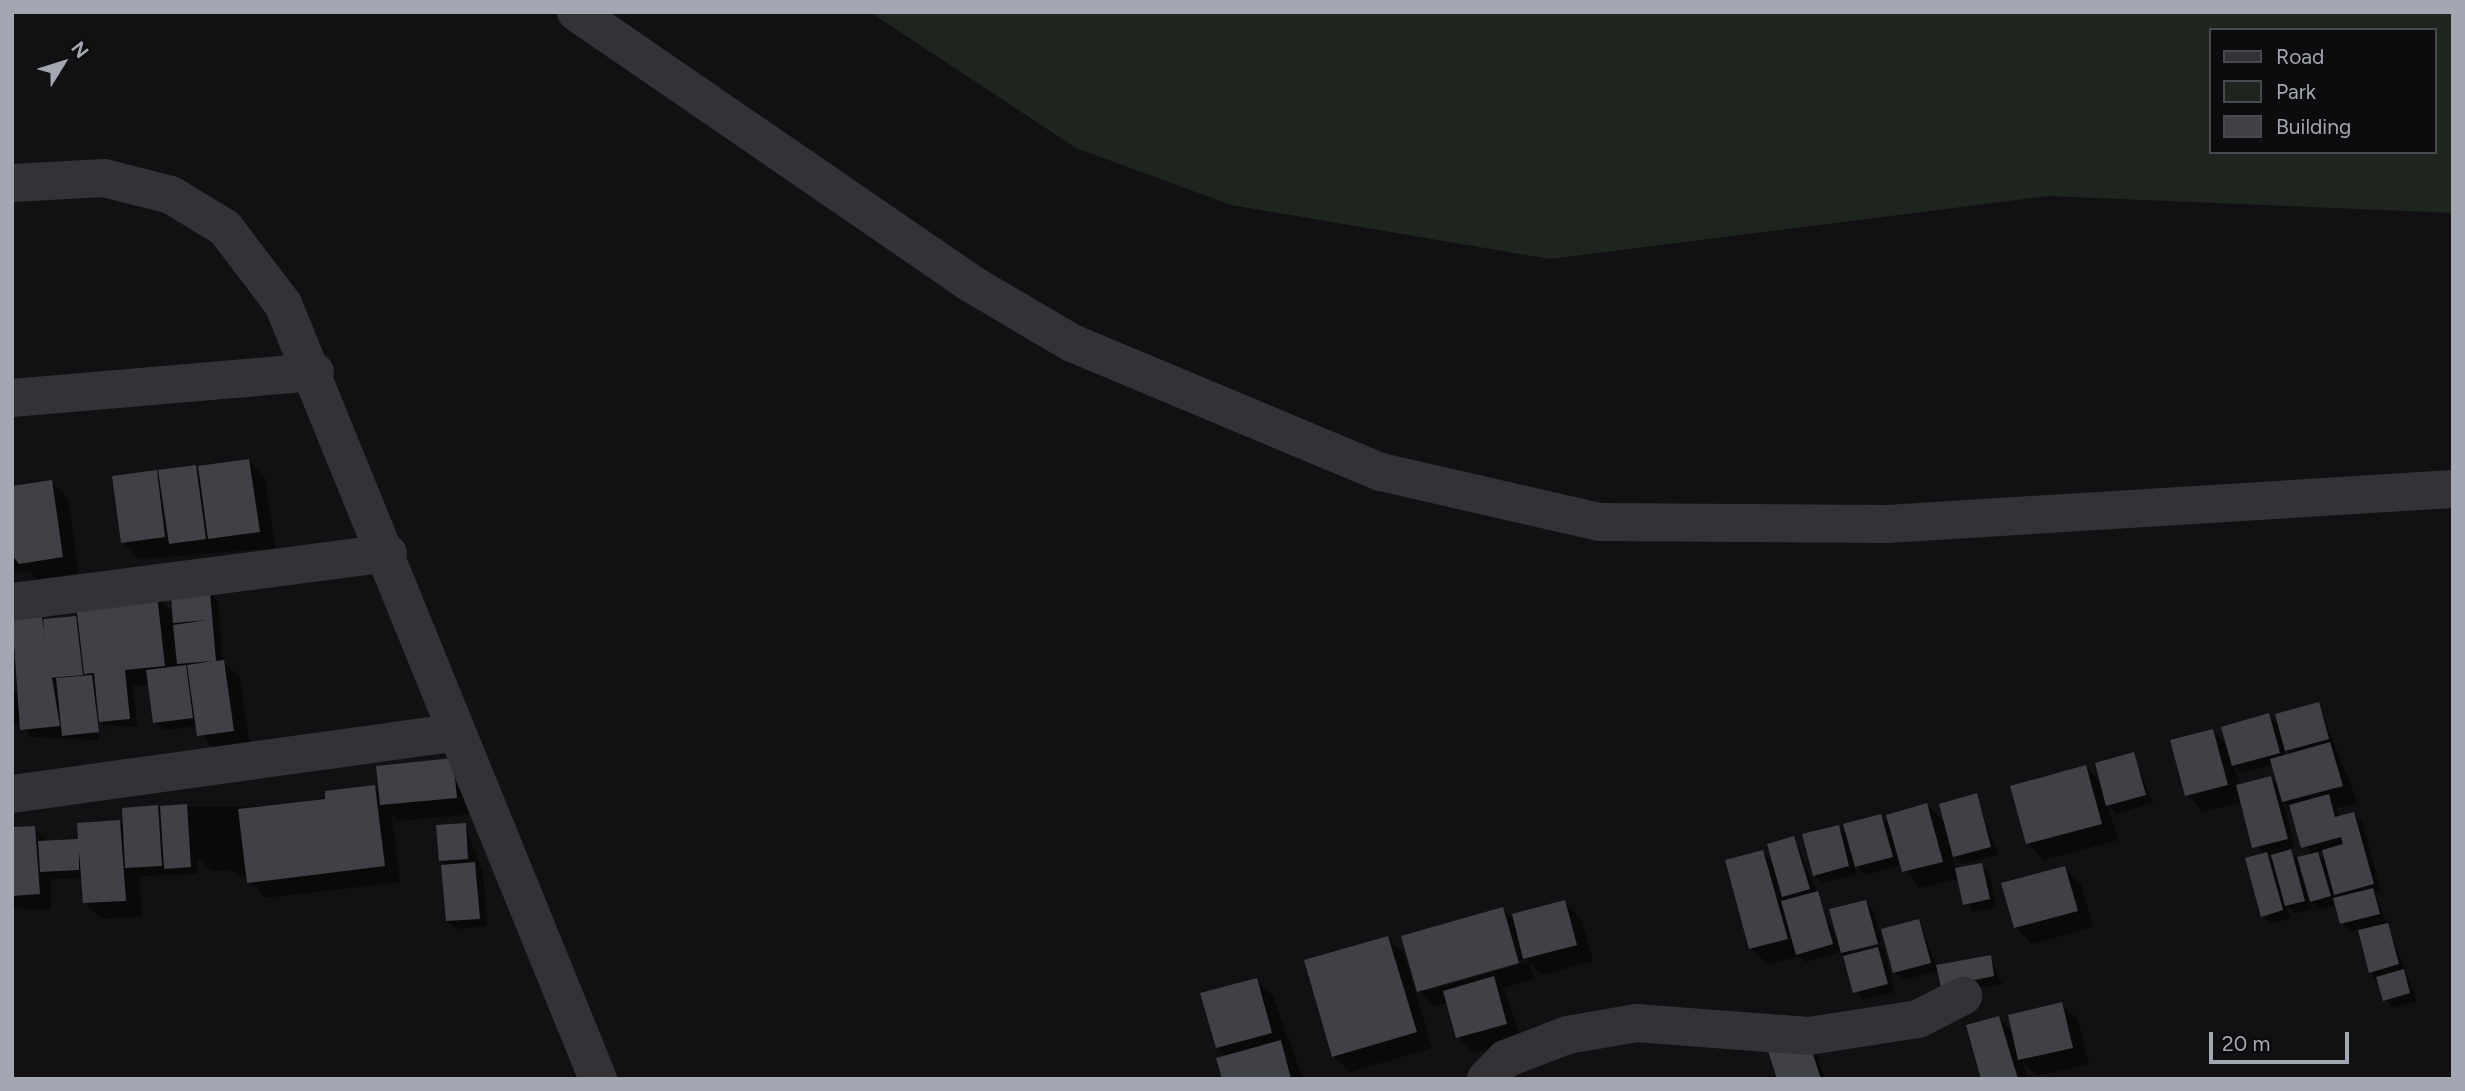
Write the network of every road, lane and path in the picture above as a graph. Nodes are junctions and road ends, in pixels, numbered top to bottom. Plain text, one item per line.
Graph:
1 (576, 12) edge
2 (12, 183) edge
3 (316, 372) junction
4 (12, 398) edge
5 (2453, 489) edge
6 (388, 553) junction
7 (12, 602) edge
8 (454, 733) junction
9 (12, 794) edge
10 (1963, 996) dead end
11 (598, 1079) edge
12 (1486, 1079) edge

1 - 5 street
2 - 3 street
3 - 4 street
3 - 6 street
6 - 7 street
6 - 8 street
8 - 9 street
8 - 11 street
10 - 12 street

